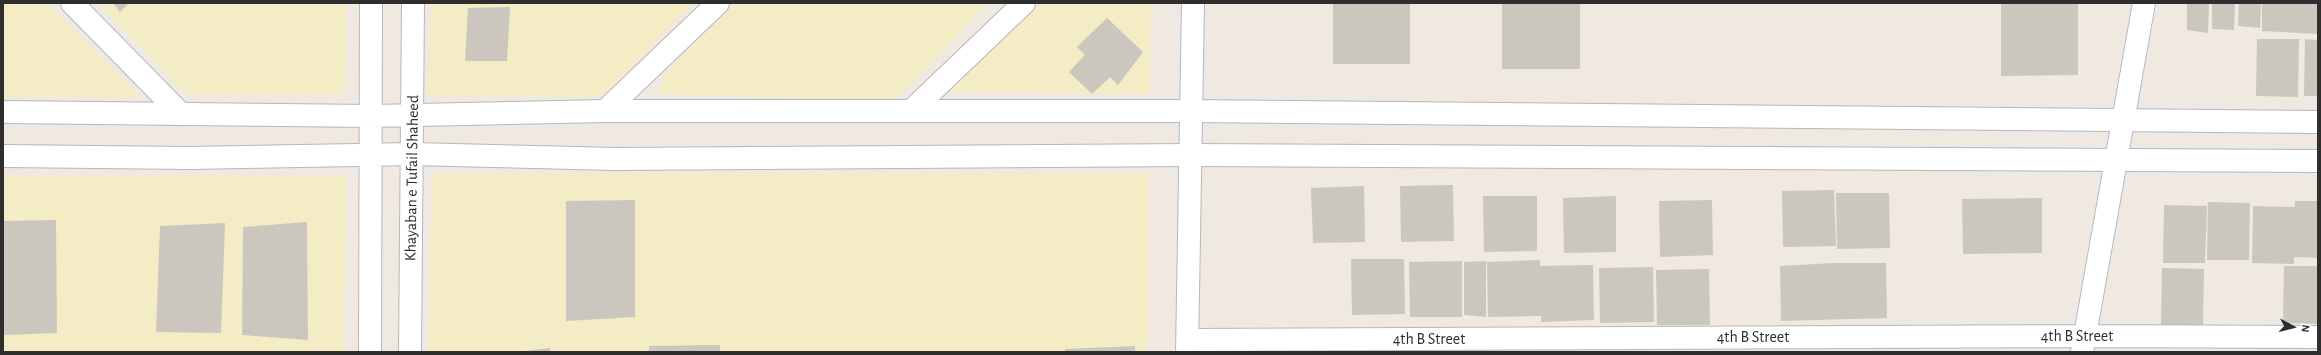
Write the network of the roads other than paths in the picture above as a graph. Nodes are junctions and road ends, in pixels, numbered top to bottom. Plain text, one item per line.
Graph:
1 (72, 3) edge
2 (371, 3) edge
3 (718, 3) edge
4 (1024, 3) edge
5 (1193, 3) edge
6 (2144, 3) edge
7 (414, 4) edge
8 (605, 111) junction
9 (910, 111) junction
10 (1191, 111) junction
11 (3, 112) edge
12 (180, 113) junction
13 (413, 115) junction
14 (371, 116) junction
15 (2124, 120) junction
16 (2318, 122) edge
17 (372, 154) junction
18 (413, 154) junction
19 (1191, 155) junction
20 (3, 156) edge
21 (2116, 161) junction
22 (2318, 161) edge
23 (2318, 338) edge
24 (2084, 344) edge
25 (1187, 346) edge
26 (370, 352) edge
27 (410, 352) edge

1 - 12 street
2 - 14 street
3 - 8 street
4 - 9 street
5 - 10 street
6 - 15 street
7 - 13 street, Khayaban e Tufail Shaheed
8 - 9 street
8 - 13 street
9 - 10 street
10 - 15 street
10 - 19 street
11 - 12 street
12 - 14 street
13 - 14 street
13 - 18 street, Khayaban e Tufail Shaheed
14 - 17 street
15 - 16 street
15 - 21 street
17 - 18 street
17 - 20 street
17 - 26 street
18 - 19 street
18 - 27 street, Khayaban e Tufail Shaheed
19 - 21 street
19 - 25 street
21 - 22 street
21 - 24 street
23 - 24 street, 4th B Street
24 - 25 street, 4th B Street

